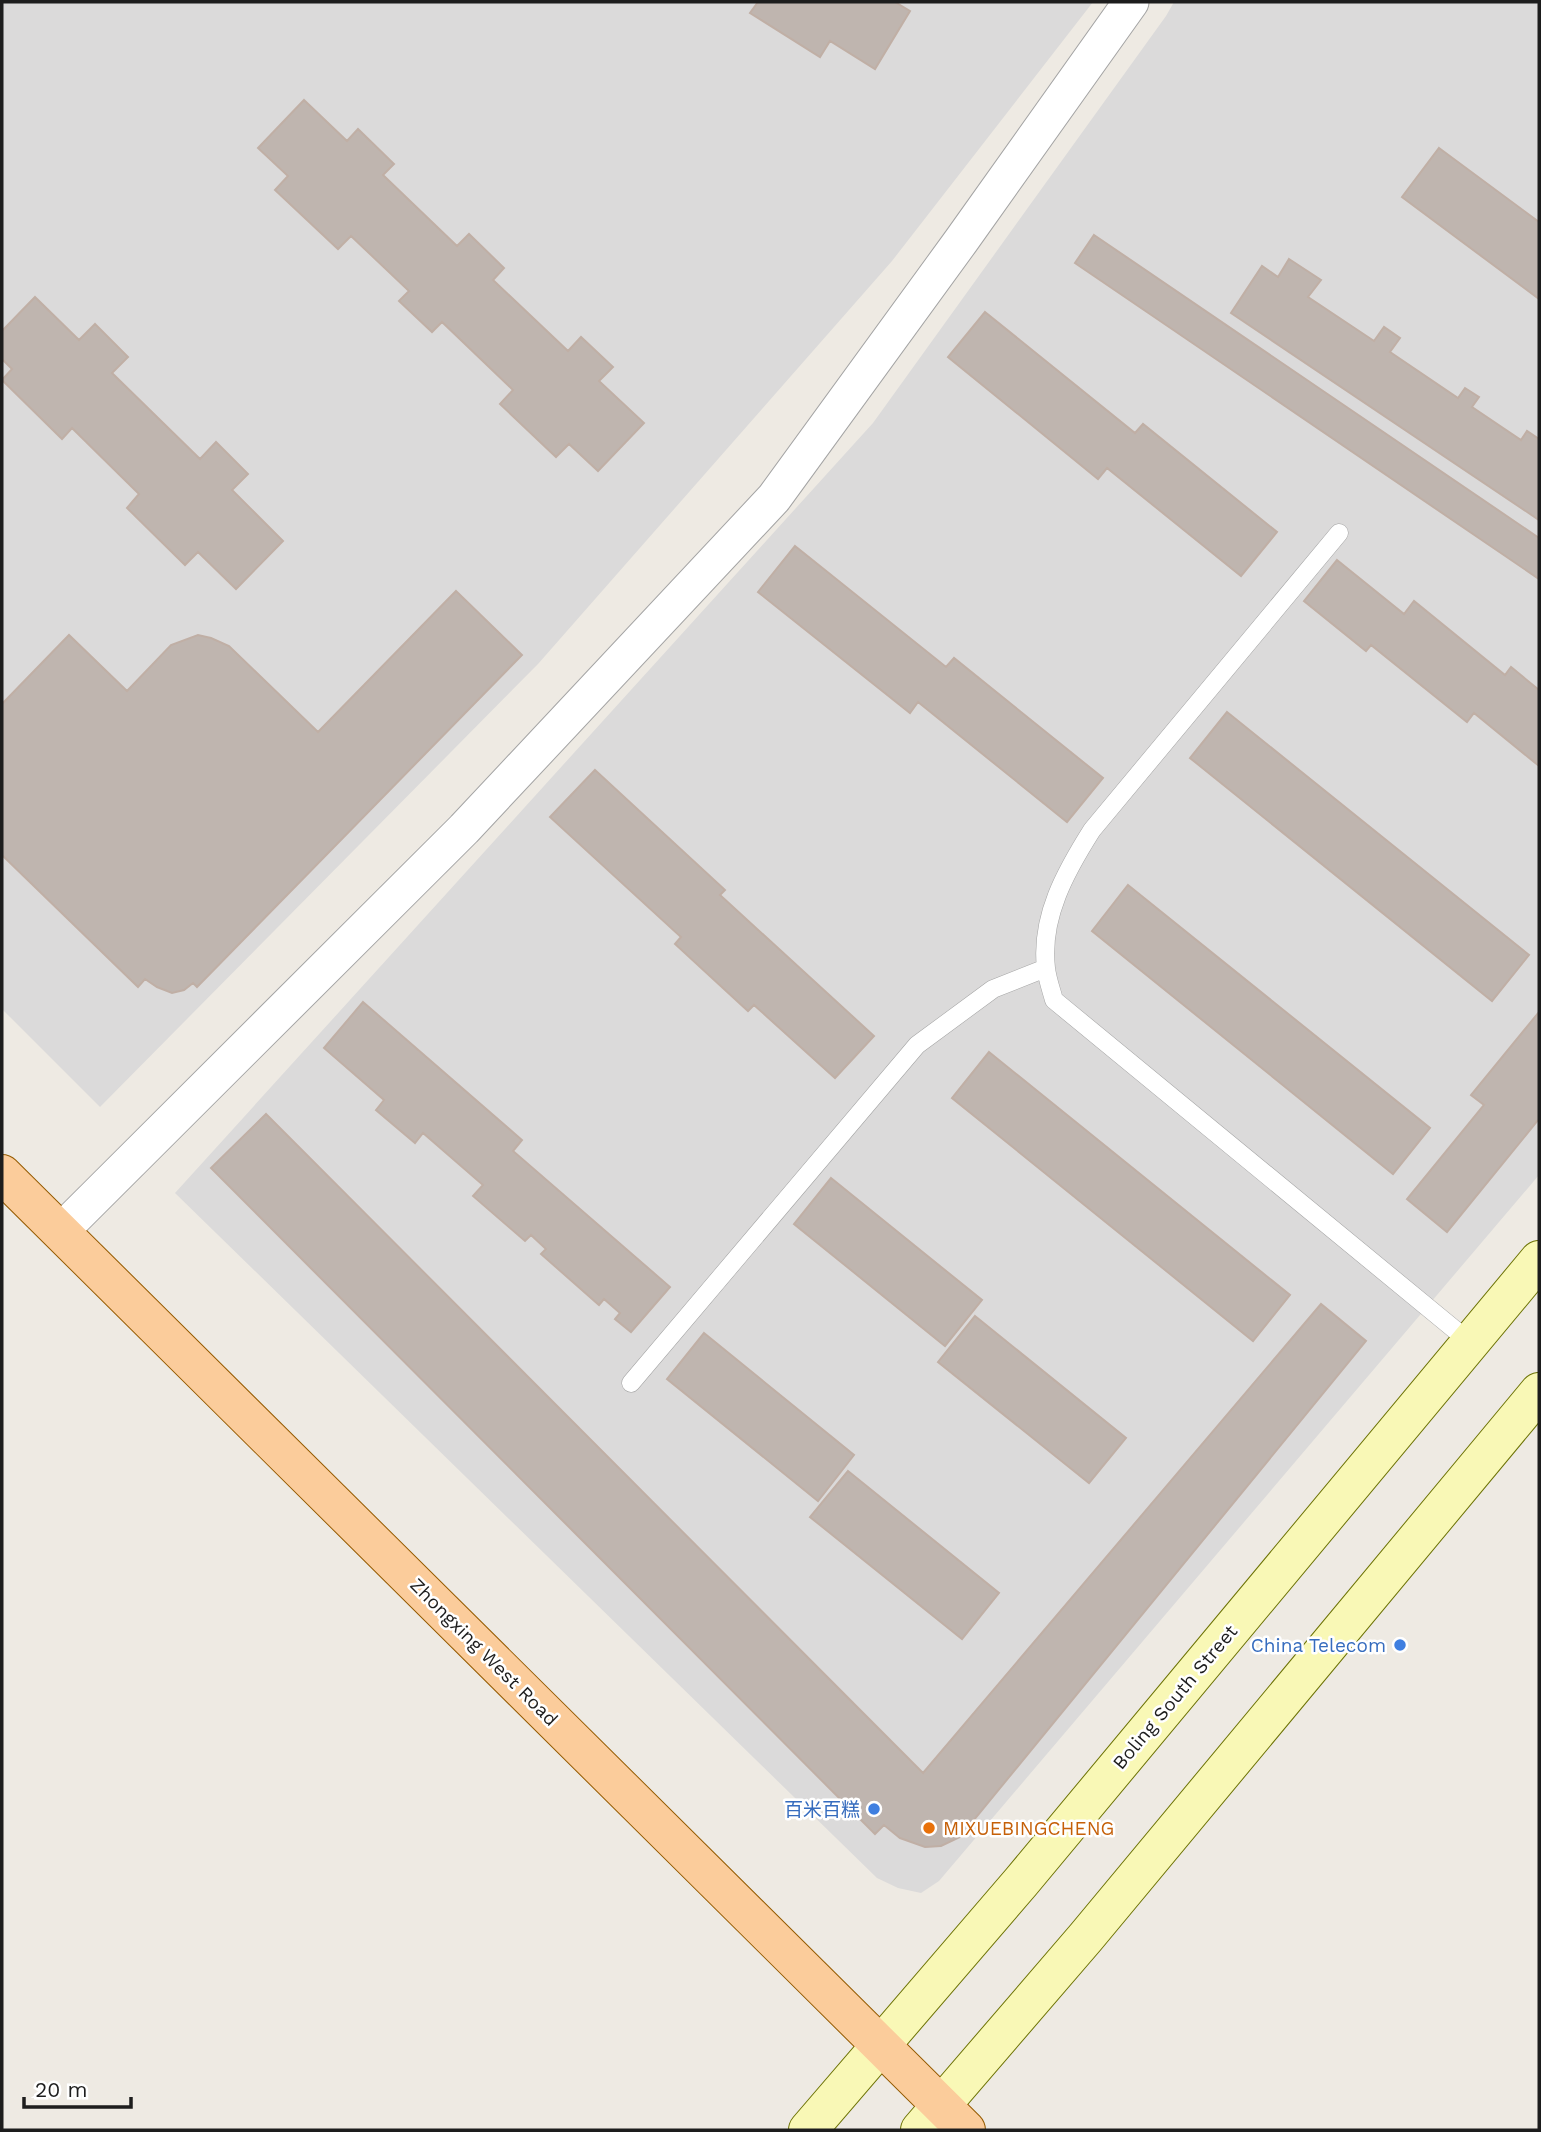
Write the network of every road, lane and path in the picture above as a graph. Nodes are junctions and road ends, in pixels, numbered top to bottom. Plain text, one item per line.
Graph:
1 (1131, 2) edge
2 (1339, 533) dead end
3 (1046, 968) junction
4 (2, 1174) edge
5 (61, 1232) junction
6 (1539, 1260) edge
7 (1471, 1343) junction
8 (631, 1383) dead end
9 (1539, 1392) edge
10 (881, 2046) junction
11 (942, 2122) edge
12 (808, 2130) edge

1 - 5 street
2 - 3 lane
3 - 7 lane
3 - 8 lane
4 - 5 main road, Zhongxing West Road
5 - 10 main road, Zhongxing West Road
6 - 7 main road, Boling South Street
7 - 10 main road, Boling South Street
9 - 11 main road
10 - 11 main road, Zhongxing West Road
10 - 12 main road, Boling South Street

